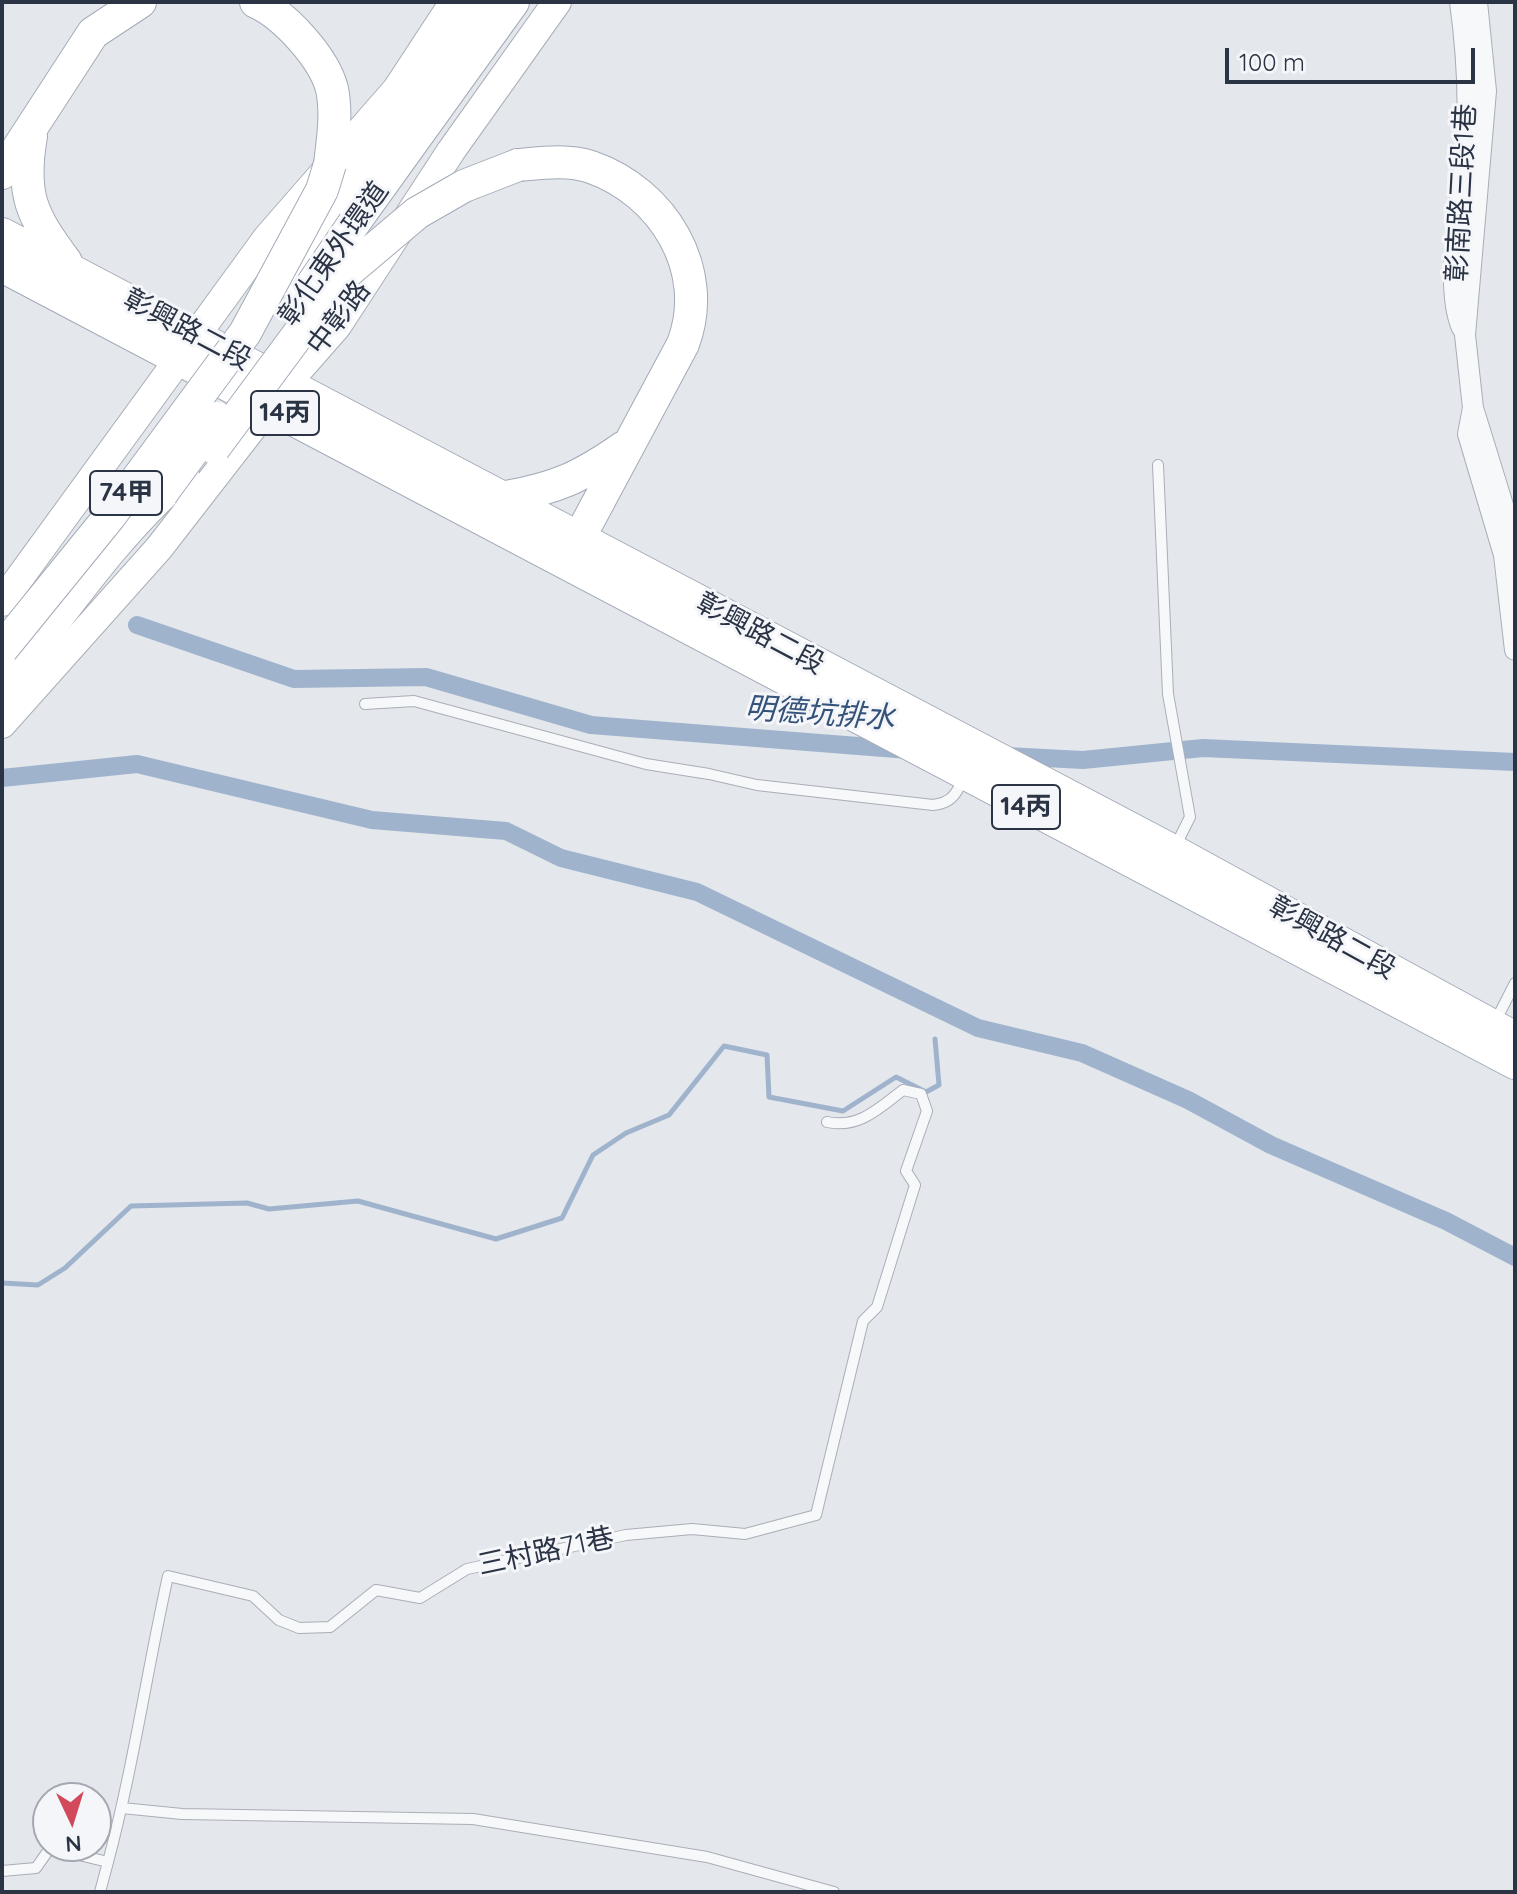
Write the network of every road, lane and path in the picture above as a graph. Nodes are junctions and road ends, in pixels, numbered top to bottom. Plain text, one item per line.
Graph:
1 (140, 2) edge
2 (256, 2) edge
3 (454, 2) edge
4 (485, 2) edge
5 (513, 2) edge
6 (557, 2) edge
7 (1460, 2) edge
8 (1477, 2) edge
9 (33, 121) junction
10 (2, 173) edge
11 (2, 234) edge
12 (2, 266) edge
13 (71, 267) junction
14 (245, 333) junction
15 (1465, 335) junction
16 (187, 346) junction
17 (278, 394) junction
18 (1473, 408) junction
19 (630, 443) junction
20 (1158, 465) dead end
21 (162, 493) junction
22 (506, 497) junction
23 (1515, 544) edge
24 (572, 550) junction
25 (2, 602) edge
26 (2, 649) edge
27 (1515, 650) edge
28 (2, 689) edge
29 (365, 704) dead end
30 (2, 724) edge
31 (973, 764) junction
32 (1173, 851) junction
33 (1515, 983) edge
34 (1498, 1037) edge
35 (1515, 1063) edge
36 (827, 1122) dead end
37 (122, 1808) junction
38 (112, 1847) edge
39 (40, 1862) edge
40 (108, 1862) edge
41 (2, 1871) edge
42 (100, 1892) edge
43 (834, 1892) edge

1 - 9 main road
2 - 14 main road, bridge
3 - 16 street
4 - 14 main road, 彰化東外環道 / 74甲, bridge
5 - 21 main road, 彰化東外環道 / 74甲, bridge
6 - 17 street, 中彰路
7 - 15 street, 彰南路三段1巷
8 - 15 street, 彰南路三段1巷
9 - 10 main road
9 - 13 main road
11 - 13 main road, 彰興路二段 / 14丙
12 - 16 main road, 彰興路二段 / 14丙
13 - 16 main road, 彰興路二段 / 14丙
14 - 26 main road, 彰化東外環道 / 74甲, bridge
15 - 18 street, 彰南路三段1巷
16 - 17 main road, 彰興路二段 / 14丙
16 - 25 street
17 - 22 main road, 彰興路二段 / 14丙
17 - 24 main road, 彰興路二段 / 14丙
17 - 30 street, 中彰路
18 - 23 street, 彰南路三段1巷
18 - 27 street, 彰南路三段1巷
19 - 21 main road, bridge
19 - 22 main road
19 - 24 main road
20 - 32 lane
21 - 28 main road, 彰化東外環道 / 74甲
22 - 24 main road, 彰興路二段 / 14丙
24 - 31 main road, 彰興路二段 / 14丙
29 - 31 lane
31 - 32 main road, 彰興路二段 / 14丙
31 - 34 main road, 彰興路二段 / 14丙
32 - 34 main road, 彰興路二段 / 14丙
33 - 34 lane
34 - 35 main road, 彰興路二段 / 14丙
36 - 37 lane, 三村路71巷
37 - 38 lane, 三村路71巷
37 - 43 lane
39 - 41 lane
40 - 42 lane, 三村路71巷

